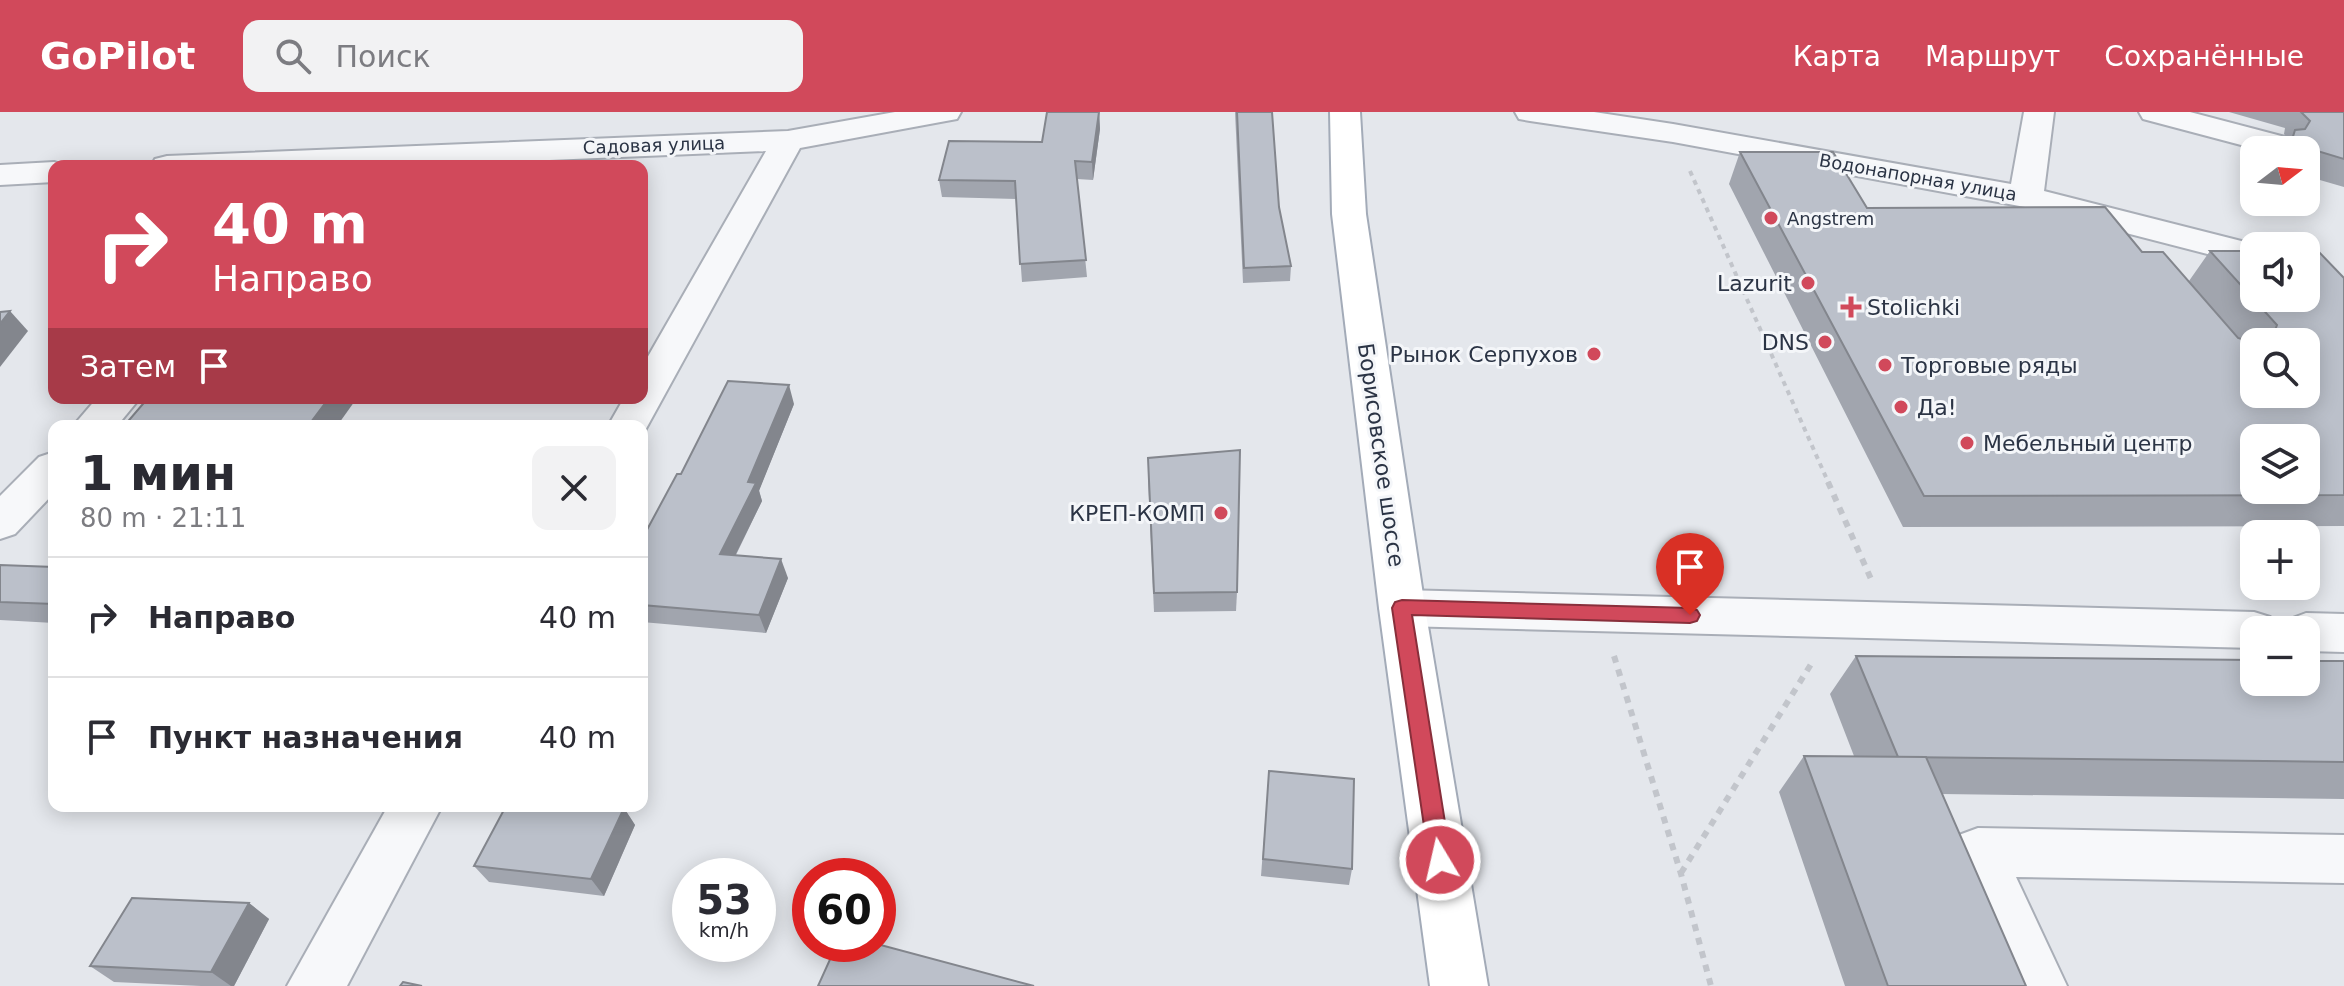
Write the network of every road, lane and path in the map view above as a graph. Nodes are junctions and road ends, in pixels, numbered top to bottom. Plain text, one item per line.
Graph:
1 (946, 112) edge
2 (1345, 112) edge
3 (1530, 112) edge
4 (2039, 112) edge
5 (2154, 112) edge
6 (1570, 115) edge
7 (1673, 133) junction
8 (2244, 136) edge
9 (788, 141) junction
10 (370, 160) edge
11 (44, 172) edge
12 (0, 175) edge
13 (2026, 197) junction
14 (0, 201) edge
15 (2109, 218) junction
16 (2240, 251) edge
17 (2149, 265) edge
18 (648, 390) edge
19 (114, 404) edge
20 (99, 420) edge
21 (48, 473) edge
22 (0, 523) edge
23 (1402, 608) junction
24 (1601, 613) junction
25 (1839, 619) junction
26 (1888, 621) junction
27 (2240, 630) edge
28 (2320, 632) edge
29 (2344, 633) edge
30 (413, 812) edge
31 (2344, 859) edge
32 (1681, 874) junction
33 (316, 986) edge
34 (1459, 986) edge
35 (1711, 986) edge
36 (2038, 986) edge

1 - 9 street, Садовая улица
2 - 23 main road, Борисовское шоссе
3 - 6 street, Водонапорная улица
4 - 13 street
5 - 8 street
6 - 7 street, Водонапорная улица
7 - 13 street, Водонапорная улица
7 - 26 path
9 - 10 street, Садовая улица
9 - 18 street
11 - 12 street
11 - 14 street
13 - 15 street, Водонапорная улица
15 - 16 street, Водонапорная улица
15 - 17 street
19 - 20 street
21 - 22 street
23 - 24 street
23 - 34 main road, Борисовское шоссе
24 - 25 street
24 - 32 path
25 - 26 street
25 - 32 path
26 - 27 street
28 - 29 street
30 - 33 street
31 - 36 street
32 - 35 path

